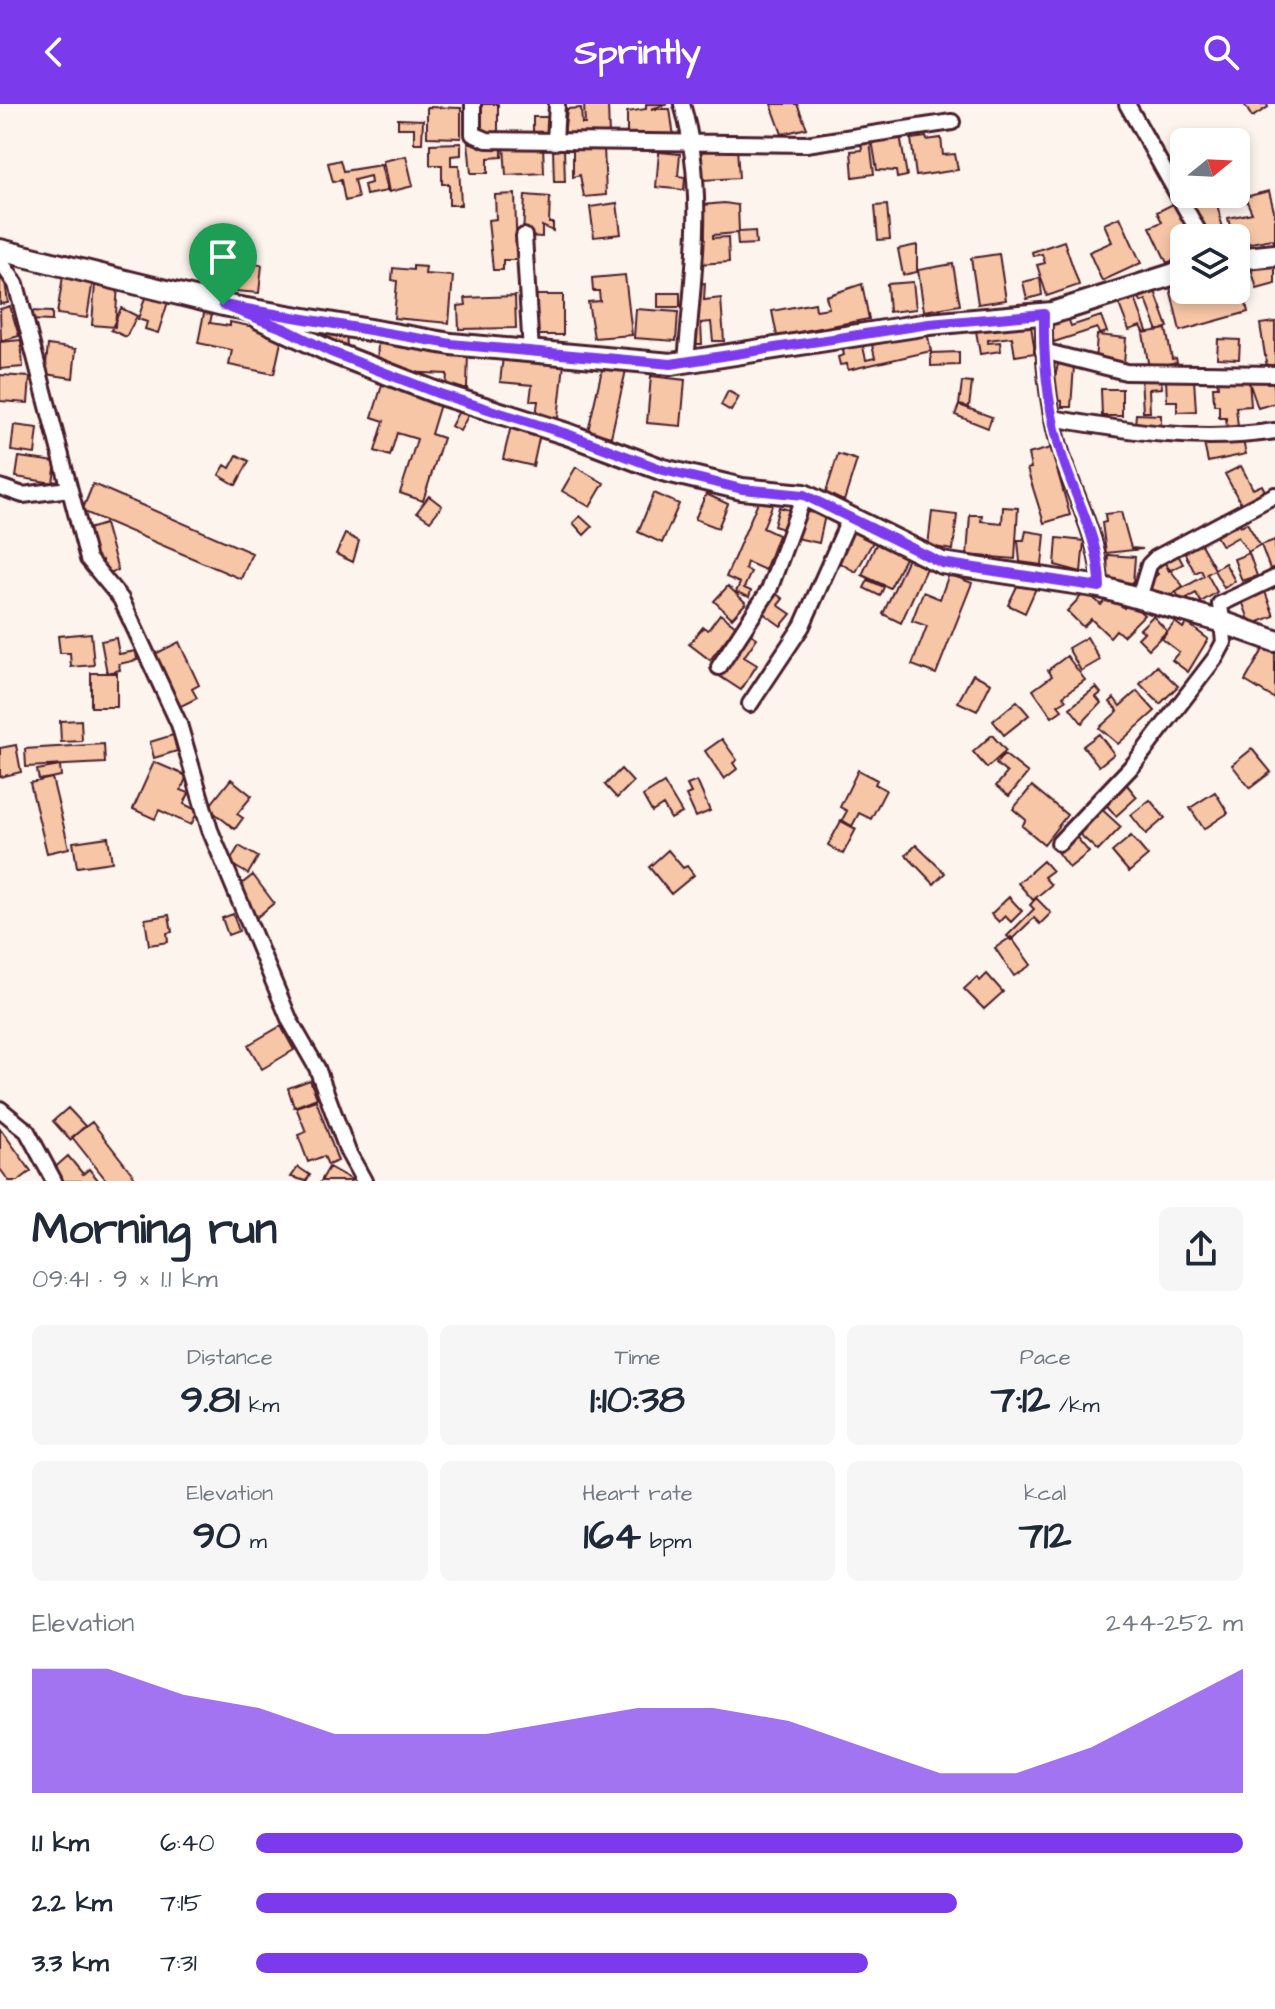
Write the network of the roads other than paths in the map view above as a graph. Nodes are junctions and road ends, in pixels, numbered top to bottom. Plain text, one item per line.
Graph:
1 (473, 104) edge
2 (557, 104) edge
3 (682, 104) edge
4 (1127, 104) edge
5 (952, 122) dead end
6 (555, 142) junction
7 (692, 143) junction
8 (1194, 224) edge
9 (524, 236) dead end
10 (0, 250) edge
11 (1275, 255) edge
12 (1250, 258) edge
13 (0, 261) edge
14 (1170, 275) edge
15 (223, 305) junction
16 (1044, 314) junction
17 (1043, 351) junction
18 (531, 352) junction
19 (686, 362) junction
20 (1275, 374) edge
21 (1052, 418) junction
22 (1275, 431) edge
23 (0, 487) edge
24 (69, 489) junction
25 (804, 495) junction
26 (1275, 495) edge
27 (850, 518) junction
28 (1275, 578) edge
29 (1100, 587) junction
30 (1139, 598) junction
31 (1219, 621) junction
32 (1275, 641) edge
33 (719, 667) dead end
34 (750, 704) dead end
35 (1059, 843) dead end
36 (0, 1109) edge
37 (54, 1181) edge
38 (364, 1181) edge

1 - 6 street
2 - 6 street
3 - 7 street
4 - 8 street
5 - 7 street
6 - 7 street
7 - 19 street
9 - 18 street
10 - 15 main road
11 - 12 main road
13 - 24 street
14 - 16 main road
15 - 18 main road
15 - 25 main road
16 - 17 street
16 - 19 main road
17 - 20 street
17 - 21 street
18 - 19 main road
21 - 22 street
21 - 29 street
23 - 24 street
24 - 38 street
25 - 27 main road
25 - 33 street
26 - 30 street
27 - 29 main road
27 - 34 street
28 - 31 street
29 - 30 main road
30 - 31 main road
31 - 32 main road
31 - 35 street
36 - 37 street

